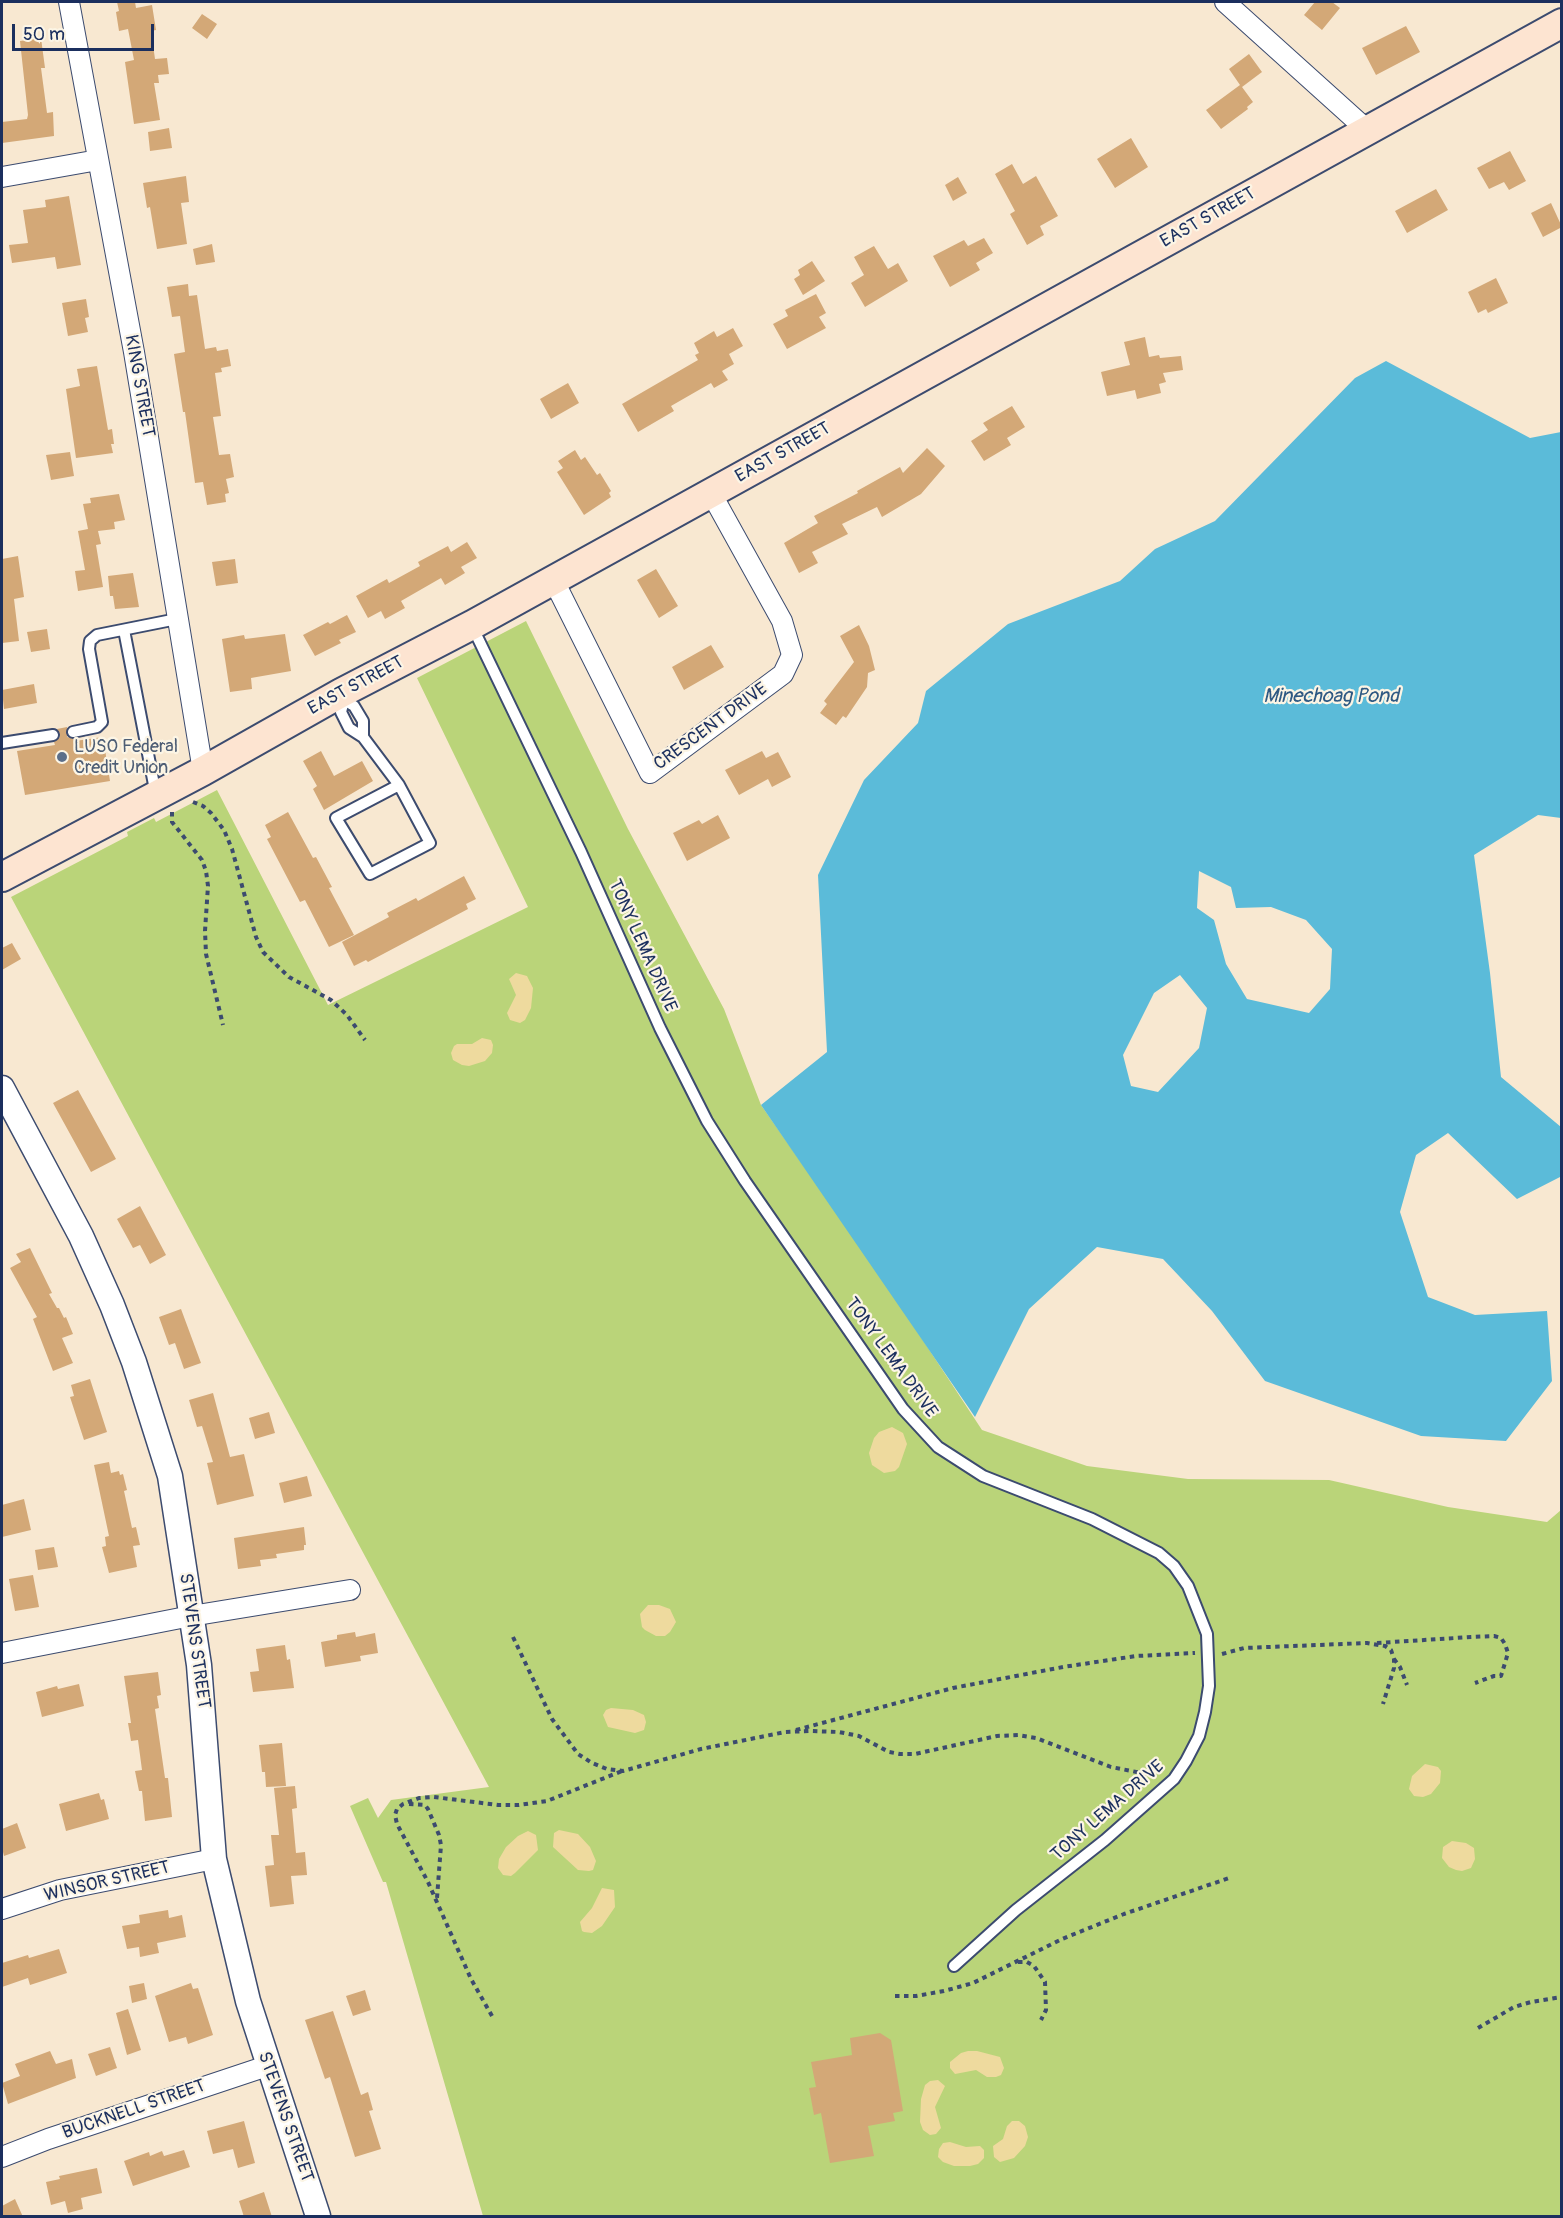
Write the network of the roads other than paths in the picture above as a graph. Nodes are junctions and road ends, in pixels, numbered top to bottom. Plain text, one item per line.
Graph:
1 (69, 2) edge
2 (1225, 2) edge
3 (1562, 23) edge
4 (1366, 130) junction
5 (98, 160) junction
6 (2, 177) edge
7 (711, 493) junction
8 (553, 579) junction
9 (177, 619) junction
10 (472, 625) junction
11 (124, 630) junction
12 (342, 696) junction
13 (73, 732) dead end
14 (53, 735) dead end
15 (2, 743) edge
16 (203, 771) junction
17 (399, 785) junction
18 (165, 800) junction
19 (2, 872) edge
20 (2, 1088) edge
21 (350, 1590) dead end
22 (191, 1616) junction
23 (2, 1653) edge
24 (214, 1858) junction
25 (2, 1909) edge
26 (954, 1966) dead end
27 (267, 2066) junction
28 (2, 2157) edge
29 (318, 2217) edge

1 - 5 street, KING STREET
2 - 4 street
3 - 4 main road, EAST STREET
4 - 7 main road, EAST STREET
5 - 6 street
5 - 9 street, KING STREET
7 - 8 main road, EAST STREET
7 - 8 street, CRESCENT DRIVE
8 - 10 main road, EAST STREET
9 - 11 lane
9 - 16 street, KING STREET
10 - 12 main road, EAST STREET
10 - 26 lane, TONY LEMA DRIVE
11 - 13 lane
11 - 18 lane
12 - 16 main road, EAST STREET
12 - 17 lane
14 - 15 lane
16 - 18 main road, EAST STREET
17 - 17 lane
18 - 19 main road, EAST STREET
20 - 22 street, STEVENS STREET
21 - 22 street
22 - 23 street
22 - 24 street, STEVENS STREET
24 - 25 street, WINSOR STREET
24 - 27 street, STEVENS STREET
27 - 28 street, BUCKNELL STREET
27 - 29 street, STEVENS STREET

